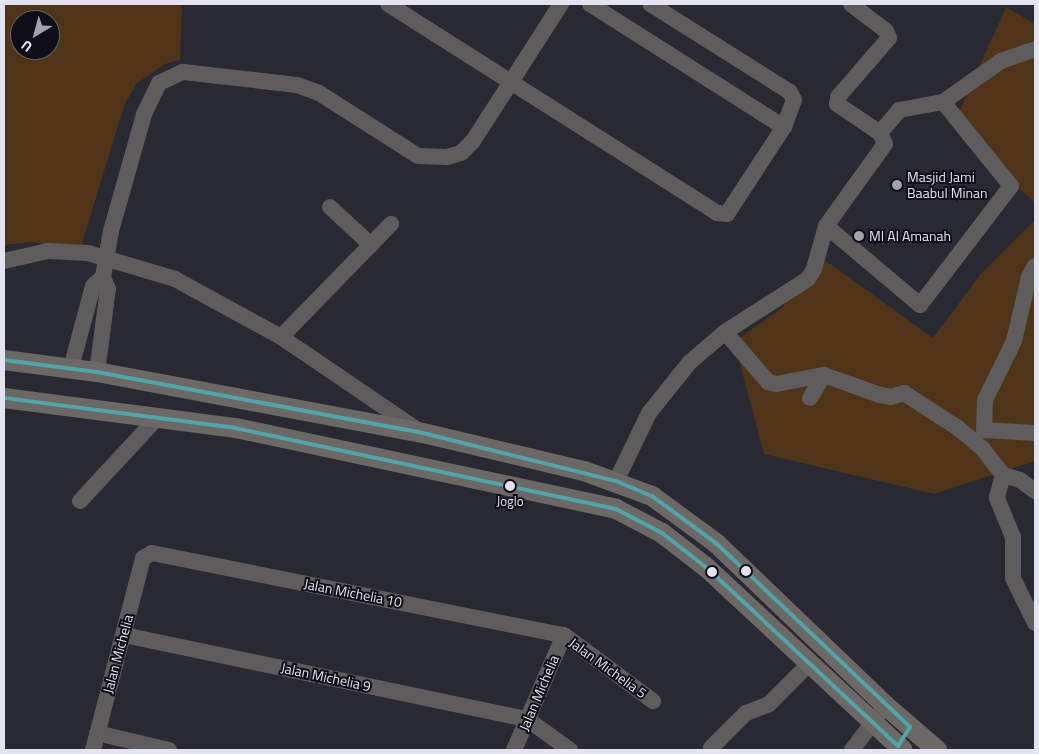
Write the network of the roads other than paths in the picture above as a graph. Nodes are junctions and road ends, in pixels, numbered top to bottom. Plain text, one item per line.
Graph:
1 (388, 4) edge
2 (561, 4) edge
3 (590, 4) edge
4 (650, 4) edge
5 (852, 4) edge
6 (1035, 49) edge
7 (510, 83) junction
8 (943, 102) junction
9 (784, 127) junction
10 (880, 133) junction
11 (330, 207) dead end
12 (391, 224) dead end
13 (826, 226) junction
14 (371, 245) junction
15 (106, 258) junction
16 (4, 261) edge
17 (1035, 266) edge
18 (103, 277) junction
19 (725, 332) junction
20 (281, 337) junction
21 (4, 360) edge
22 (71, 368) junction
23 (97, 372) junction
24 (824, 375) junction
25 (4, 398) edge
26 (810, 398) dead end
27 (158, 417) junction
28 (984, 430) junction
29 (423, 433) junction
30 (1035, 433) edge
31 (982, 448) junction
32 (584, 471) junction
33 (1003, 475) junction
34 (616, 481) junction
35 (1035, 491) edge
36 (578, 500) junction
37 (80, 501) dead end
38 (143, 558) joint
39 (1035, 622) edge
40 (124, 635) junction
41 (564, 635) junction
42 (809, 664) junction
43 (653, 701) dead end
44 (885, 705) junction
45 (527, 718) junction
46 (871, 723) junction
47 (910, 728) junction
48 (97, 733) junction
49 (711, 748) dead end
50 (898, 749) edge
51 (93, 750) edge
52 (169, 750) edge
53 (514, 750) edge
54 (570, 750) edge
55 (852, 750) edge
56 (937, 750) edge

1 - 7 street
2 - 7 street
3 - 9 street
4 - 9 street
5 - 10 street
6 - 8 street
7 - 9 street
7 - 15 street
8 - 10 street
8 - 13 street
10 - 13 street
11 - 14 street
12 - 14 street
13 - 19 street
14 - 20 street
15 - 16 street
15 - 18 street
15 - 20 street
17 - 28 street
18 - 22 street
18 - 23 street
19 - 24 street
19 - 34 street
20 - 29 street
21 - 22 main road
22 - 23 main road
23 - 29 main road
24 - 26 street
24 - 31 street
25 - 27 main road
27 - 36 main road
27 - 37 street
28 - 30 street
28 - 31 street
29 - 32 main road
31 - 33 street
32 - 34 main road
32 - 36 main road
33 - 35 street
33 - 39 street
34 - 44 main road
36 - 42 main road
38 - 40 street, Jalan Michelia
38 - 41 street, Jalan Michelia 10
40 - 45 street, Jalan Michelia 9
40 - 48 street, Jalan Michelia
41 - 43 street, Jalan Michelia 5
41 - 45 street, Jalan Michelia
42 - 46 main road
42 - 49 street
44 - 46 street
44 - 47 main road
45 - 53 street, Jalan Michelia
45 - 54 street
46 - 50 main road
46 - 55 street
47 - 50 street
47 - 56 main road
48 - 51 street, Jalan Michelia
48 - 52 street

